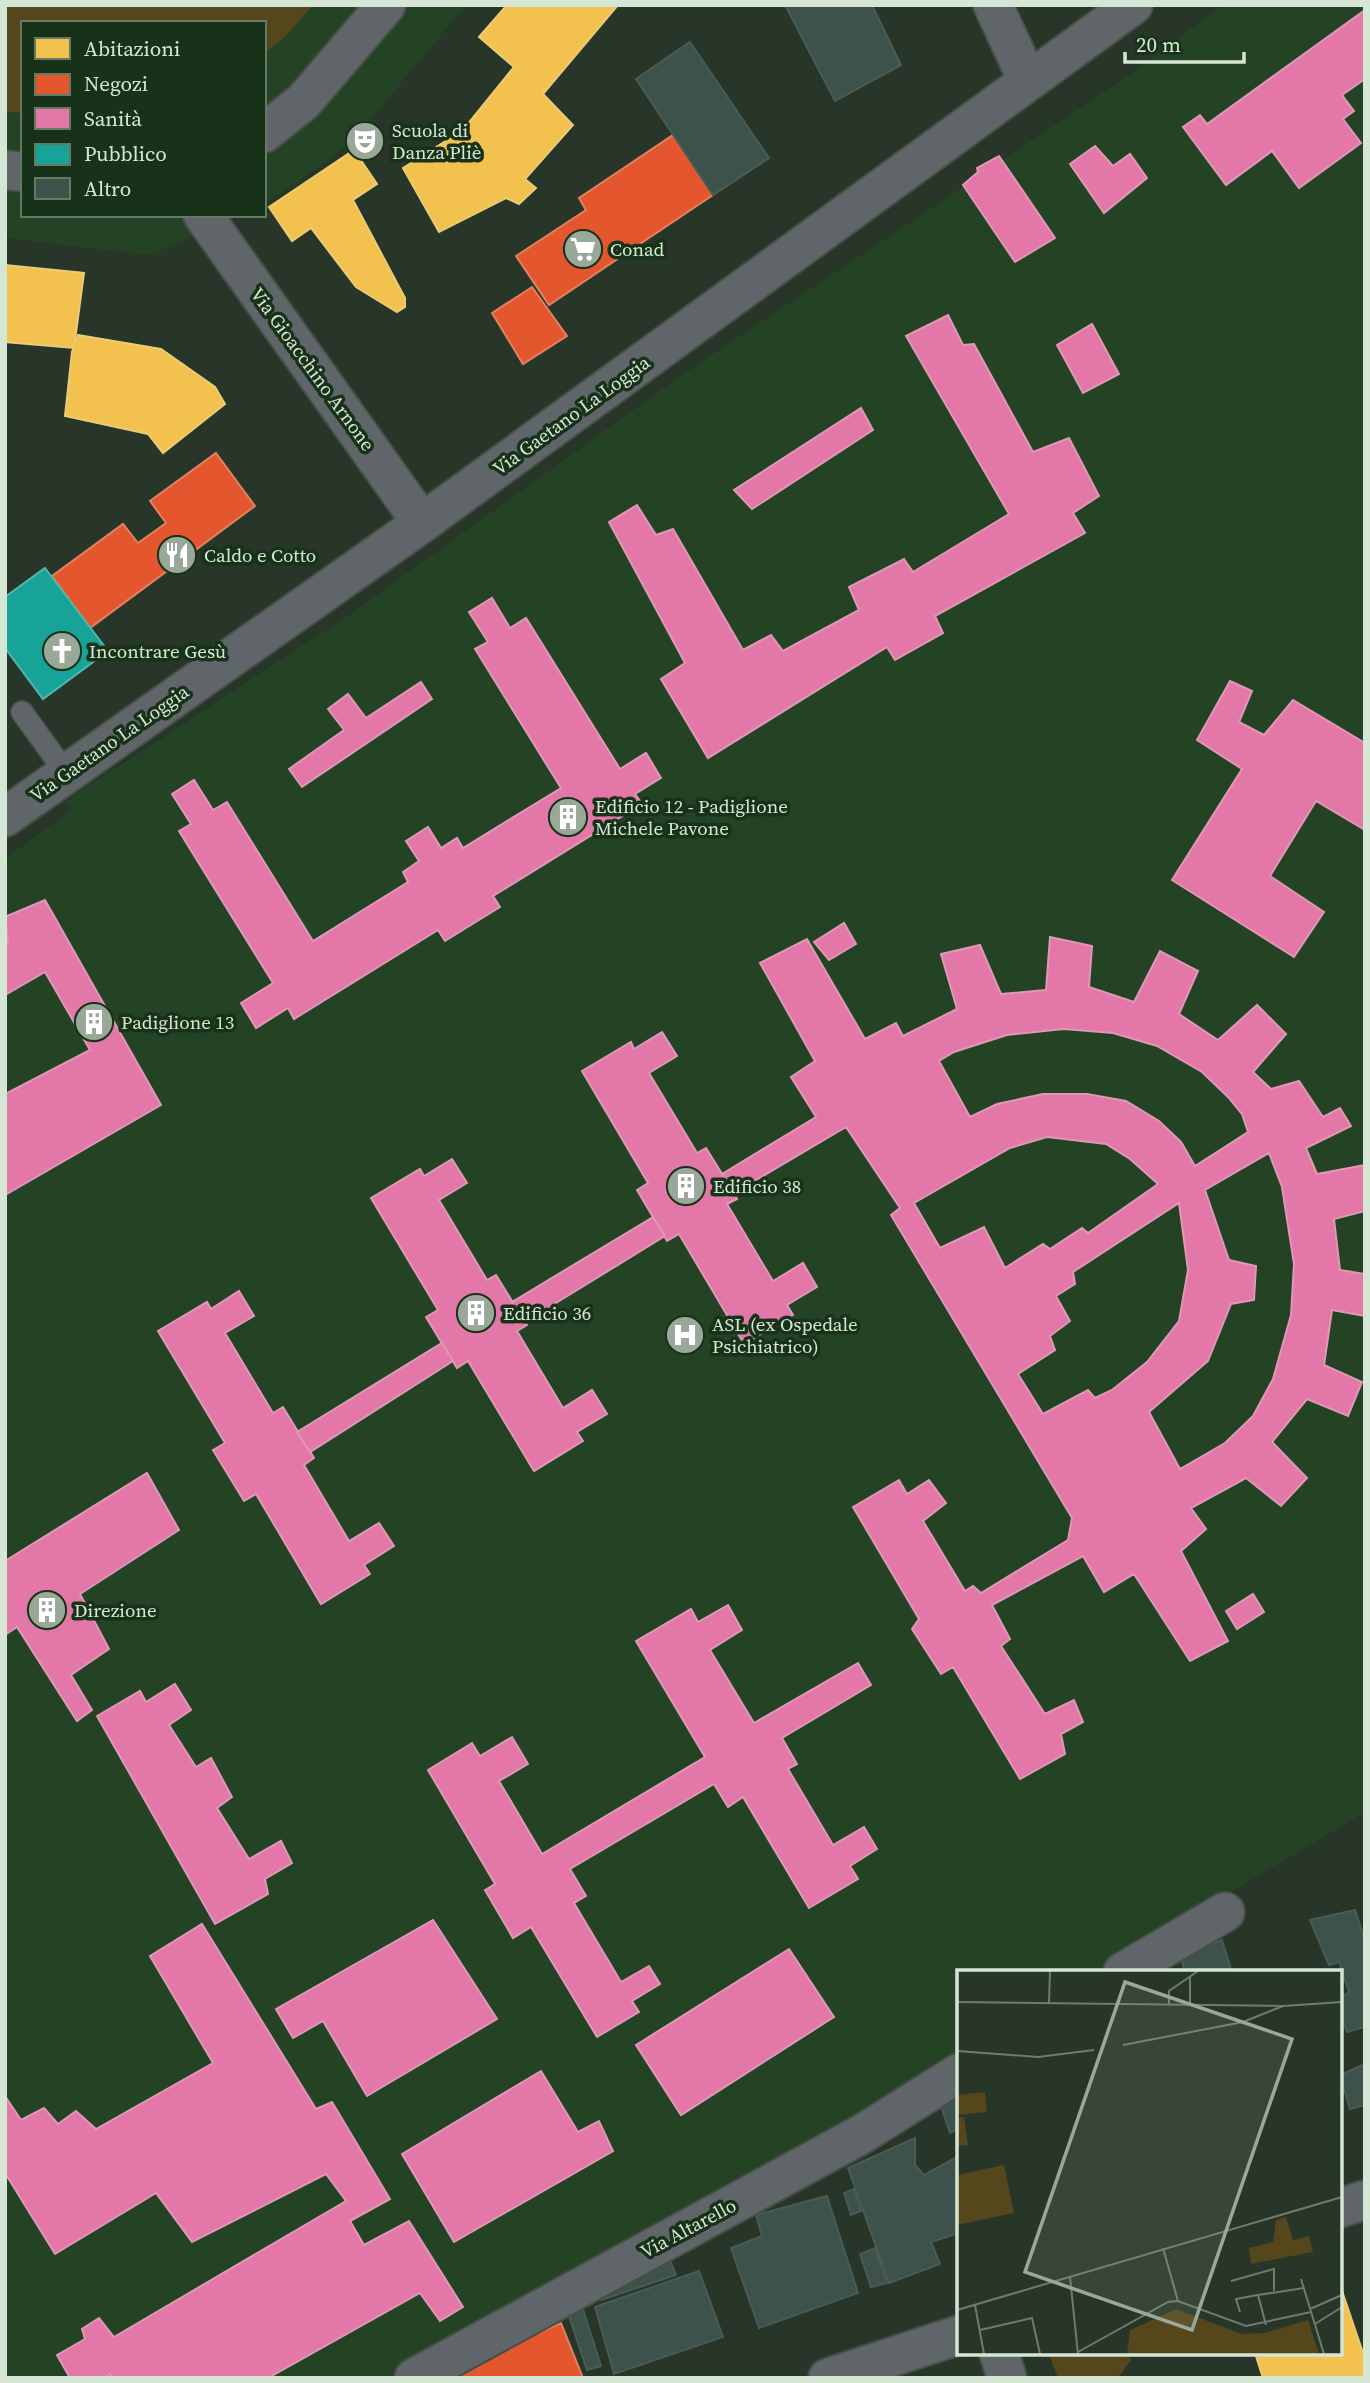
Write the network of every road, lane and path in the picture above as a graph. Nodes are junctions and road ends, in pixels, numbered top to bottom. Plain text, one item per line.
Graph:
1 (386, 5) edge
2 (993, 5) edge
3 (1133, 5) edge
4 (1028, 81) junction
5 (266, 131) edge
6 (204, 217) edge
7 (422, 523) junction
8 (23, 712) dead end
9 (66, 773) junction
10 (5, 817) edge
11 (1225, 1912) dead end
12 (1125, 1970) edge
13 (957, 2074) edge
14 (1365, 2200) edge
15 (1342, 2207) edge
16 (957, 2336) edge
17 (1000, 2355) edge
18 (832, 2377) edge
19 (414, 2378) edge
20 (1007, 2378) edge

1 - 5 street
2 - 4 street
3 - 4 street, Via Gaetano La Loggia
4 - 7 street, Via Gaetano La Loggia
6 - 7 street, Via Gioacchino Arnone
7 - 9 street, Via Gaetano La Loggia
8 - 9 lane
9 - 10 street, Via Gaetano La Loggia
11 - 12 street
13 - 19 street, Via Altarello
14 - 15 street
16 - 18 street
17 - 20 street

